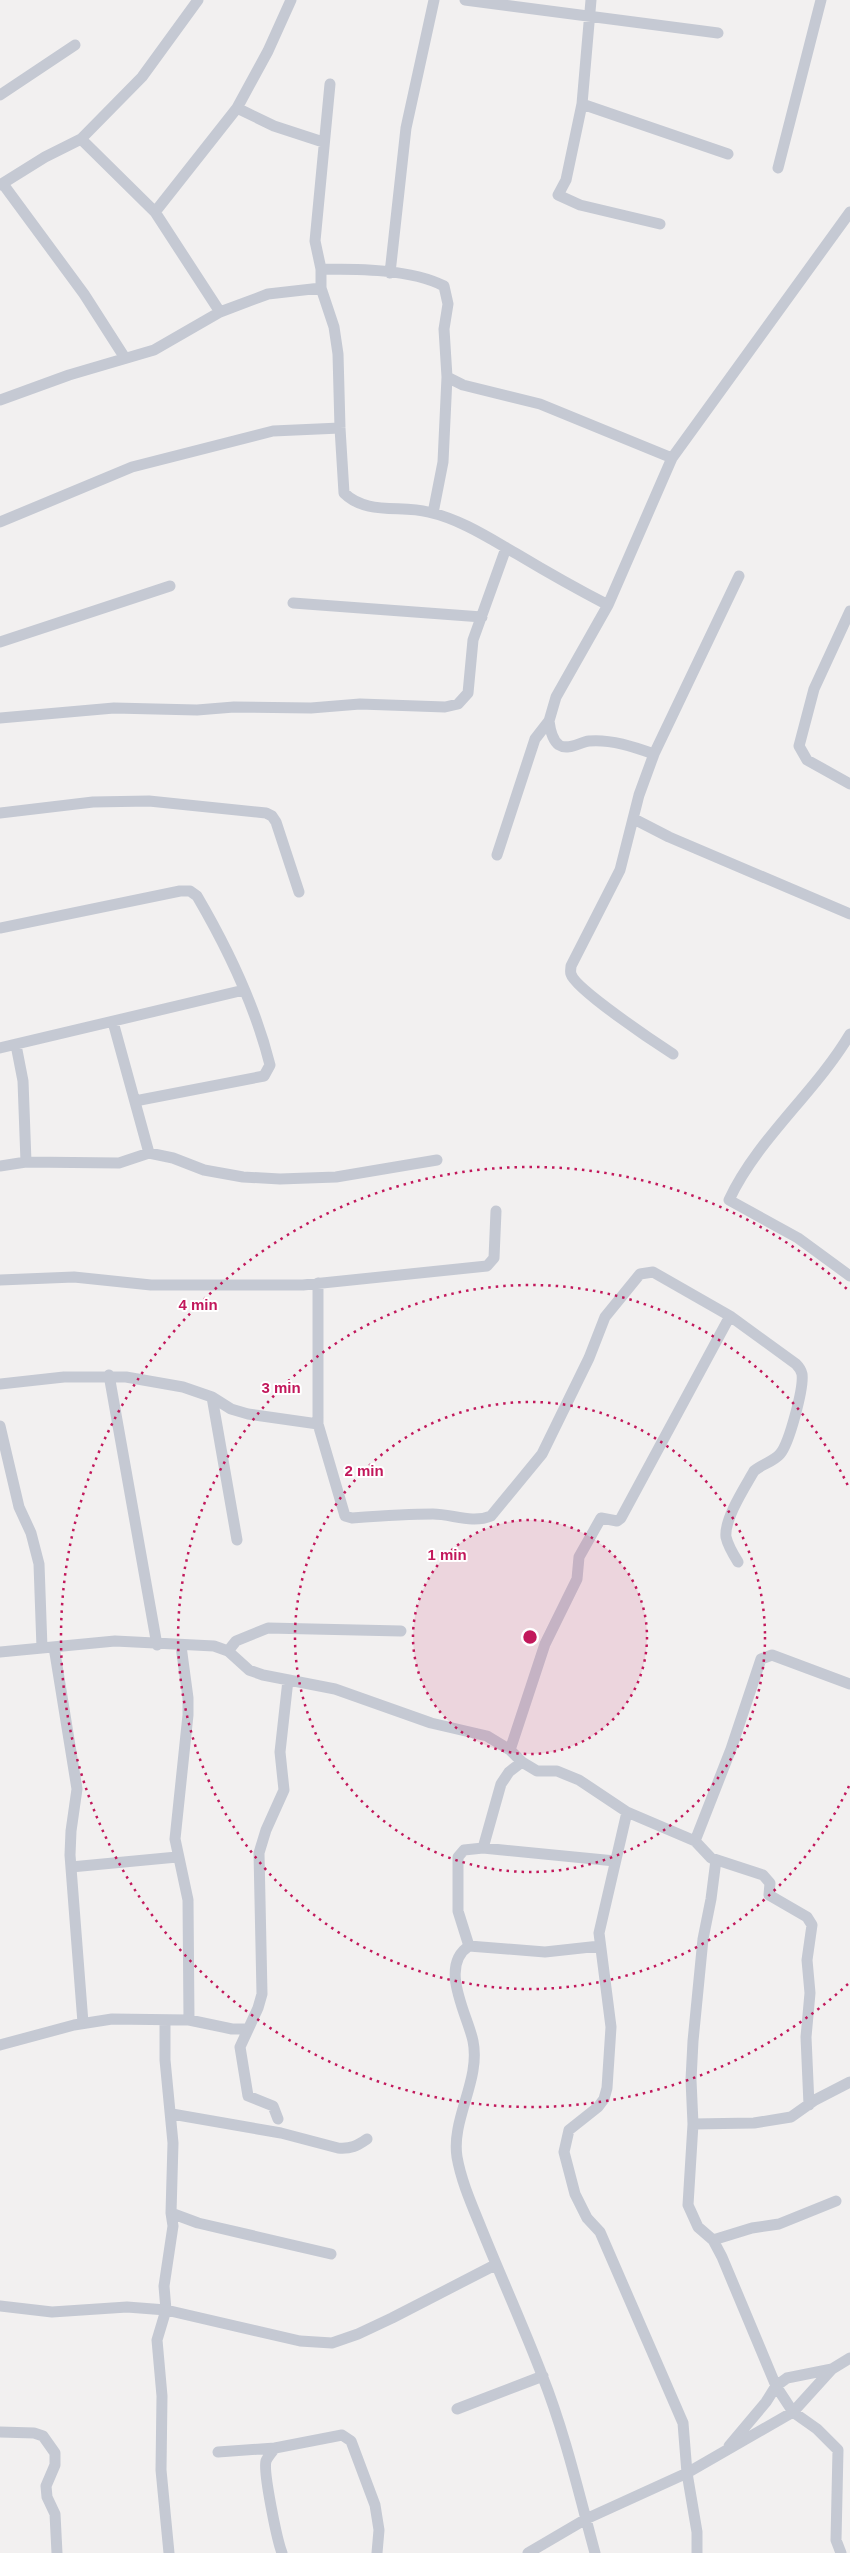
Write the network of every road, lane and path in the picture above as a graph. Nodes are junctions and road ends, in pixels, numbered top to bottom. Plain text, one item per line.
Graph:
1 (198, 0) edge
2 (291, 0) edge
3 (434, 0) edge
4 (466, 0) edge
5 (591, 0) edge
6 (821, 0) edge
7 (589, 16) junction
8 (718, 33) dead end
9 (75, 45) dead end
10 (330, 84) dead end
11 (0, 95) edge
12 (582, 104) junction
13 (237, 108) junction
14 (81, 139) junction
15 (323, 142) junction
16 (728, 154) dead end
17 (778, 168) dead end
18 (1, 184) edge
19 (155, 212) junction
20 (850, 212) edge
21 (660, 224) dead end
22 (321, 269) junction
23 (390, 273) junction
24 (321, 288) junction
25 (220, 312) junction
26 (125, 358) junction
27 (447, 377) junction
28 (0, 400) edge
29 (340, 428) junction
30 (672, 458) junction
31 (433, 513) junction
32 (0, 522) edge
33 (506, 548) junction
34 (739, 576) dead end
35 (170, 586) dead end
36 (293, 604) dead end
37 (608, 604) junction
38 (850, 611) edge
39 (482, 616) junction
40 (0, 642) edge
41 (0, 718) edge
42 (549, 721) junction
43 (654, 754) junction
44 (850, 784) edge
45 (0, 813) edge
46 (634, 820) junction
47 (498, 855) dead end
48 (299, 892) dead end
49 (850, 914) edge
50 (0, 928) edge
51 (244, 990) junction
52 (113, 1022) junction
53 (850, 1034) edge
54 (16, 1044) junction
55 (0, 1048) edge
56 (673, 1054) dead end
57 (135, 1101) junction
58 (149, 1153) junction
59 (437, 1160) dead end
60 (26, 1162) junction
61 (0, 1166) edge
62 (496, 1211) dead end
63 (850, 1276) edge
64 (0, 1280) edge
65 (318, 1283) junction
66 (730, 1316) junction
67 (109, 1375) junction
68 (0, 1384) edge
69 (212, 1397) junction
70 (318, 1424) junction
71 (0, 1426) edge
72 (237, 1540) dead end
73 (738, 1562) dead end
74 (401, 1631) dead end
75 (157, 1645) junction
76 (181, 1646) junction
77 (54, 1647) junction
78 (42, 1648) junction
79 (228, 1651) junction
80 (0, 1652) edge
81 (288, 1680) junction
82 (850, 1684) edge
83 (510, 1750) junction
84 (522, 1762) junction
85 (627, 1812) junction
86 (695, 1841) junction
87 (483, 1848) junction
88 (177, 1857) junction
89 (716, 1860) junction
90 (615, 1861) junction
91 (71, 1867) junction
92 (469, 1946) junction
93 (600, 1946) junction
94 (165, 2020) junction
95 (189, 2020) junction
96 (83, 2022) junction
97 (248, 2029) junction
98 (0, 2045) edge
99 (850, 2082) edge
100 (809, 2105) junction
101 (172, 2114) junction
102 (278, 2119) dead end
103 (692, 2124) junction
104 (367, 2139) dead end
105 (836, 2201) dead end
106 (171, 2213) junction
107 (713, 2240) junction
108 (330, 2254) dead end
109 (495, 2265) junction
110 (0, 2306) edge
111 (166, 2310) junction
112 (850, 2358) edge
113 (832, 2369) junction
114 (543, 2376) junction
115 (776, 2386) junction
116 (457, 2409) dead end
117 (793, 2412) junction
118 (0, 2432) edge
119 (275, 2448) junction
120 (725, 2450) junction
121 (844, 2450) edge
122 (218, 2452) dead end
123 (687, 2473) junction
124 (586, 2519) junction
125 (58, 2553) edge
126 (168, 2553) edge
127 (282, 2553) edge
128 (376, 2553) edge
129 (528, 2553) edge
130 (595, 2553) edge
131 (697, 2553) edge
132 (841, 2553) edge

1 - 14 street
2 - 13 street
3 - 23 street
4 - 7 street
5 - 7 street
6 - 17 street
7 - 8 street
7 - 12 street
9 - 11 street
10 - 15 street
12 - 16 street
12 - 21 street
13 - 15 street
13 - 19 street
14 - 18 street
14 - 19 street
15 - 22 street
18 - 26 street
19 - 25 street
20 - 30 street
22 - 23 street
22 - 24 street
23 - 27 street
24 - 25 street
24 - 29 street
25 - 26 street
26 - 28 street
27 - 30 street
27 - 31 street
29 - 31 street
29 - 32 street
30 - 37 street
31 - 33 street
33 - 37 street
33 - 39 street
34 - 43 street
35 - 40 street
36 - 39 street
37 - 42 street
38 - 44 street
39 - 41 street
42 - 43 street
42 - 47 street
43 - 46 street
45 - 48 street
46 - 49 street
46 - 56 street
50 - 51 street
51 - 52 street
51 - 57 street
52 - 54 street
52 - 57 street
53 - 63 street
54 - 55 street
54 - 60 street
57 - 58 street
58 - 59 street
58 - 60 street
60 - 61 street
62 - 65 street
64 - 65 street
65 - 70 street
66 - 70 street
66 - 73 street
66 - 83 street
67 - 68 street
67 - 69 street
67 - 75 street
69 - 70 street
69 - 72 street
71 - 78 street
74 - 79 street
75 - 76 street
75 - 77 street
76 - 79 street
76 - 88 street
77 - 78 street
77 - 91 street
78 - 80 street
79 - 81 street
81 - 83 street
81 - 97 street
82 - 86 street
83 - 84 street
84 - 85 street
84 - 87 street
85 - 86 street
85 - 90 street
86 - 89 street
87 - 90 street
87 - 92 street
88 - 91 street
88 - 95 street
89 - 100 street
89 - 103 street
90 - 93 street
91 - 96 street
92 - 93 street
92 - 109 street
93 - 123 street
94 - 95 street
94 - 96 street
94 - 101 street
95 - 97 street
96 - 98 street
97 - 102 street
99 - 100 street
100 - 103 street
101 - 104 street
101 - 106 street
103 - 107 street
105 - 107 street
106 - 108 street
106 - 111 street
107 - 115 street
109 - 111 street
109 - 114 street
110 - 111 street
111 - 126 street
112 - 113 street
113 - 115 street
113 - 117 street
114 - 116 street
114 - 124 street
115 - 117 street
115 - 120 street
117 - 120 street
117 - 121 street
118 - 125 street
119 - 122 street
119 - 127 street
119 - 128 street
120 - 123 street
121 - 132 street
123 - 124 street
123 - 131 street
124 - 129 street
124 - 130 street

